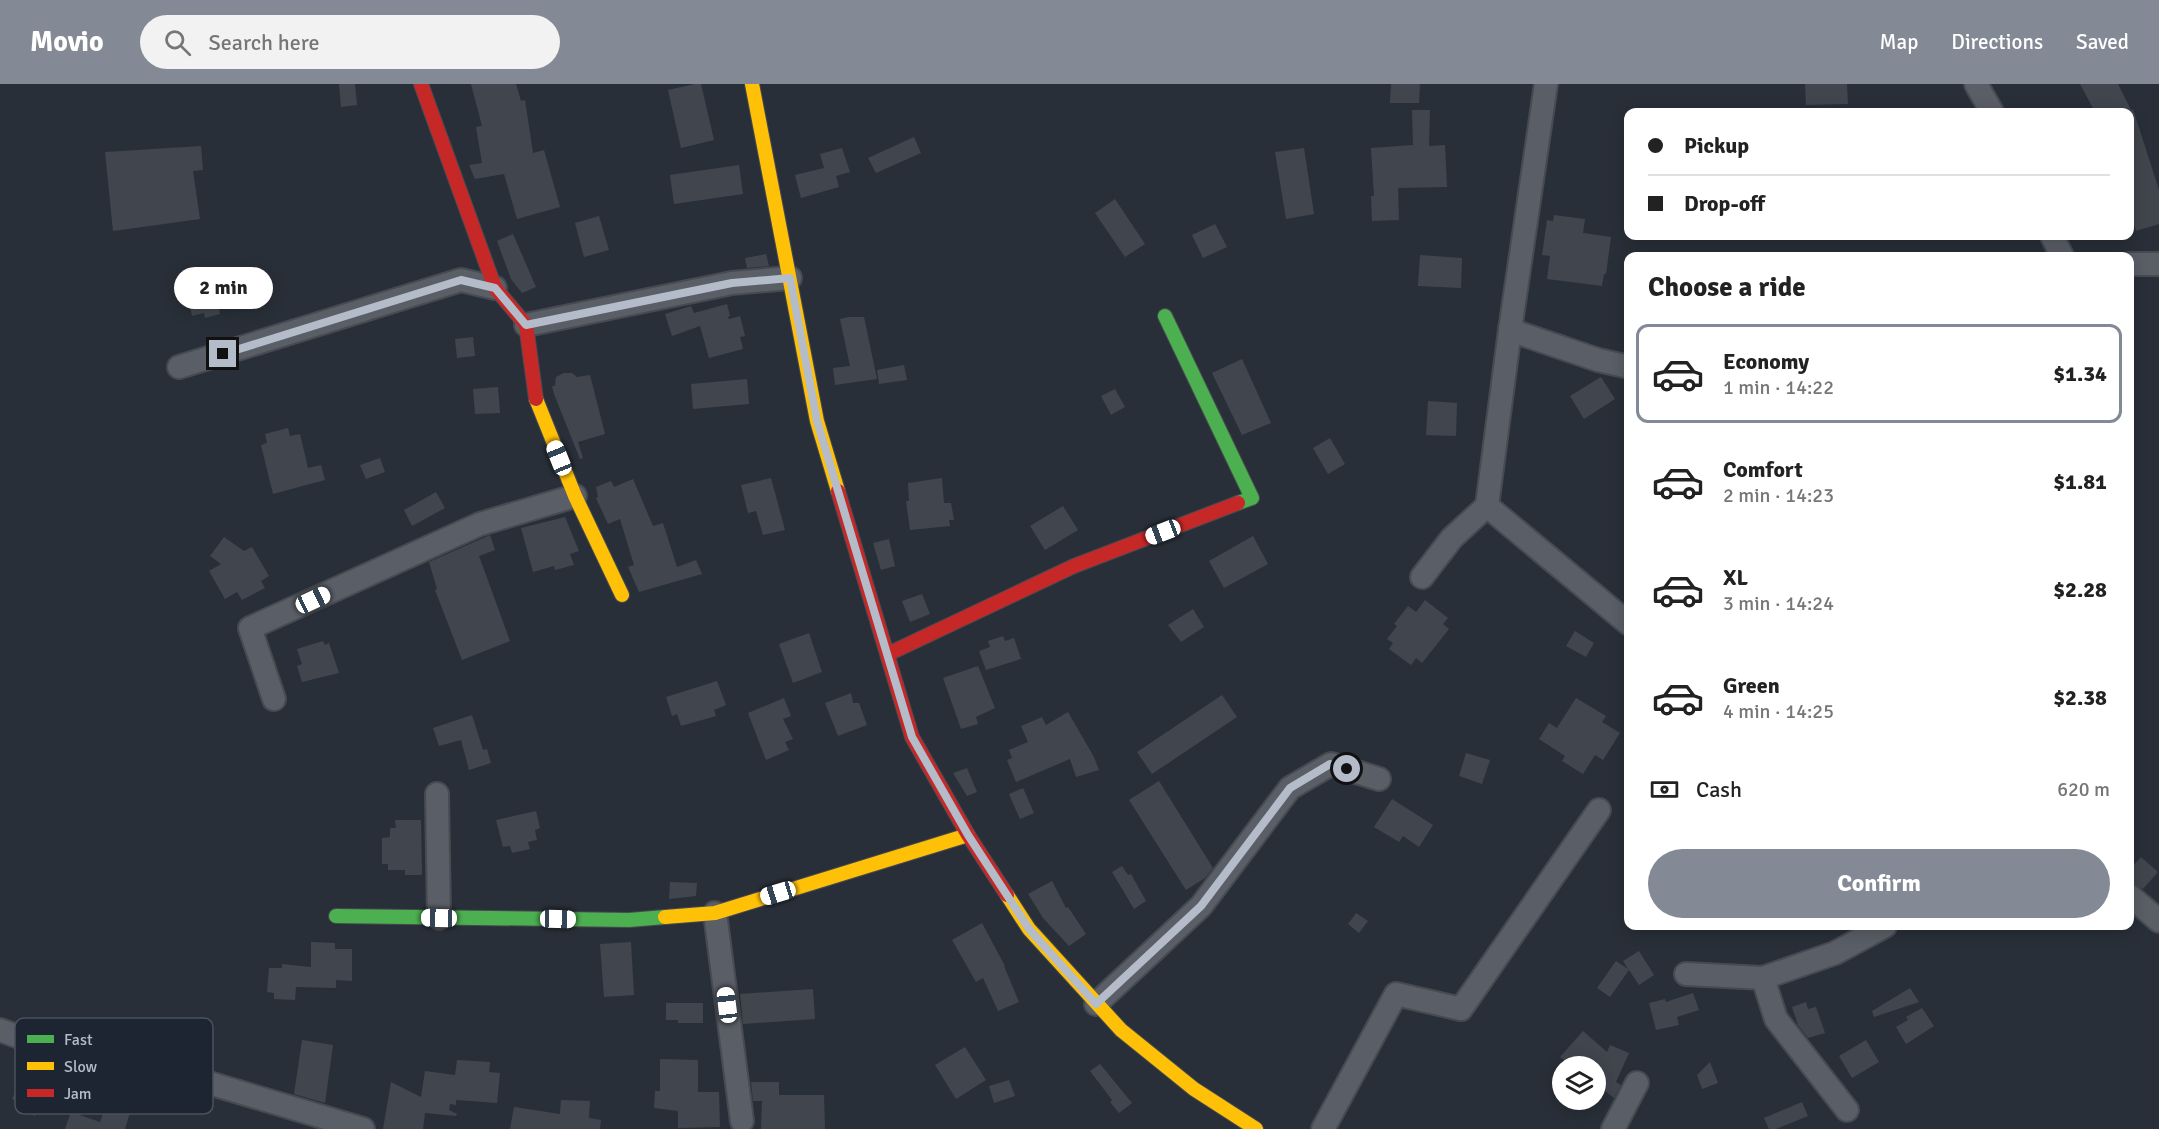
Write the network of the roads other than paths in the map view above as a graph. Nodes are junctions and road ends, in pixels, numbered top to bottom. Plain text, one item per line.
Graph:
1 (421, 84) edge
2 (752, 84) edge
3 (1546, 84) edge
4 (1977, 84) edge
5 (1990, 108) edge
6 (2134, 264) edge
7 (2159, 264) edge
8 (790, 278) junction
9 (495, 288) junction
10 (1165, 316) dead end
11 (526, 325) junction
12 (1510, 330) junction
13 (1624, 366) edge
14 (179, 367) dead end
15 (575, 496) junction
16 (1487, 506) junction
17 (1422, 577) dead end
18 (622, 595) dead end
19 (1624, 620) edge
20 (888, 654) junction
21 (274, 699) dead end
22 (1379, 779) dead end
23 (437, 794) dead end
24 (1599, 810) dead end
25 (968, 835) junction
26 (2134, 899) edge
27 (715, 913) junction
28 (336, 916) dead end
29 (439, 918) junction
30 (2159, 921) edge
31 (1878, 930) edge
32 (1686, 974) dead end
33 (1763, 978) junction
34 (1096, 1004) junction
35 (0, 1030) edge
36 (15, 1035) edge
37 (1637, 1083) dead end
38 (213, 1084) edge
39 (1847, 1110) dead end
40 (742, 1120) dead end
41 (363, 1129) edge
42 (1256, 1129) edge
43 (1323, 1129) edge
44 (1613, 1129) edge

1 - 9 street
2 - 8 street
3 - 12 street
4 - 5 street
6 - 7 street
8 - 11 street
8 - 20 street
9 - 11 street
9 - 14 street
10 - 20 street
11 - 15 street
12 - 13 street
12 - 16 street
15 - 18 street
15 - 21 street
16 - 17 street
16 - 19 street
20 - 25 street
22 - 34 street
23 - 29 street
24 - 43 street
25 - 27 street
25 - 34 street
26 - 30 street
27 - 29 street
27 - 40 street
28 - 29 street
31 - 33 street
32 - 33 street
33 - 39 street
34 - 42 street
35 - 36 street
37 - 44 street
38 - 41 street

